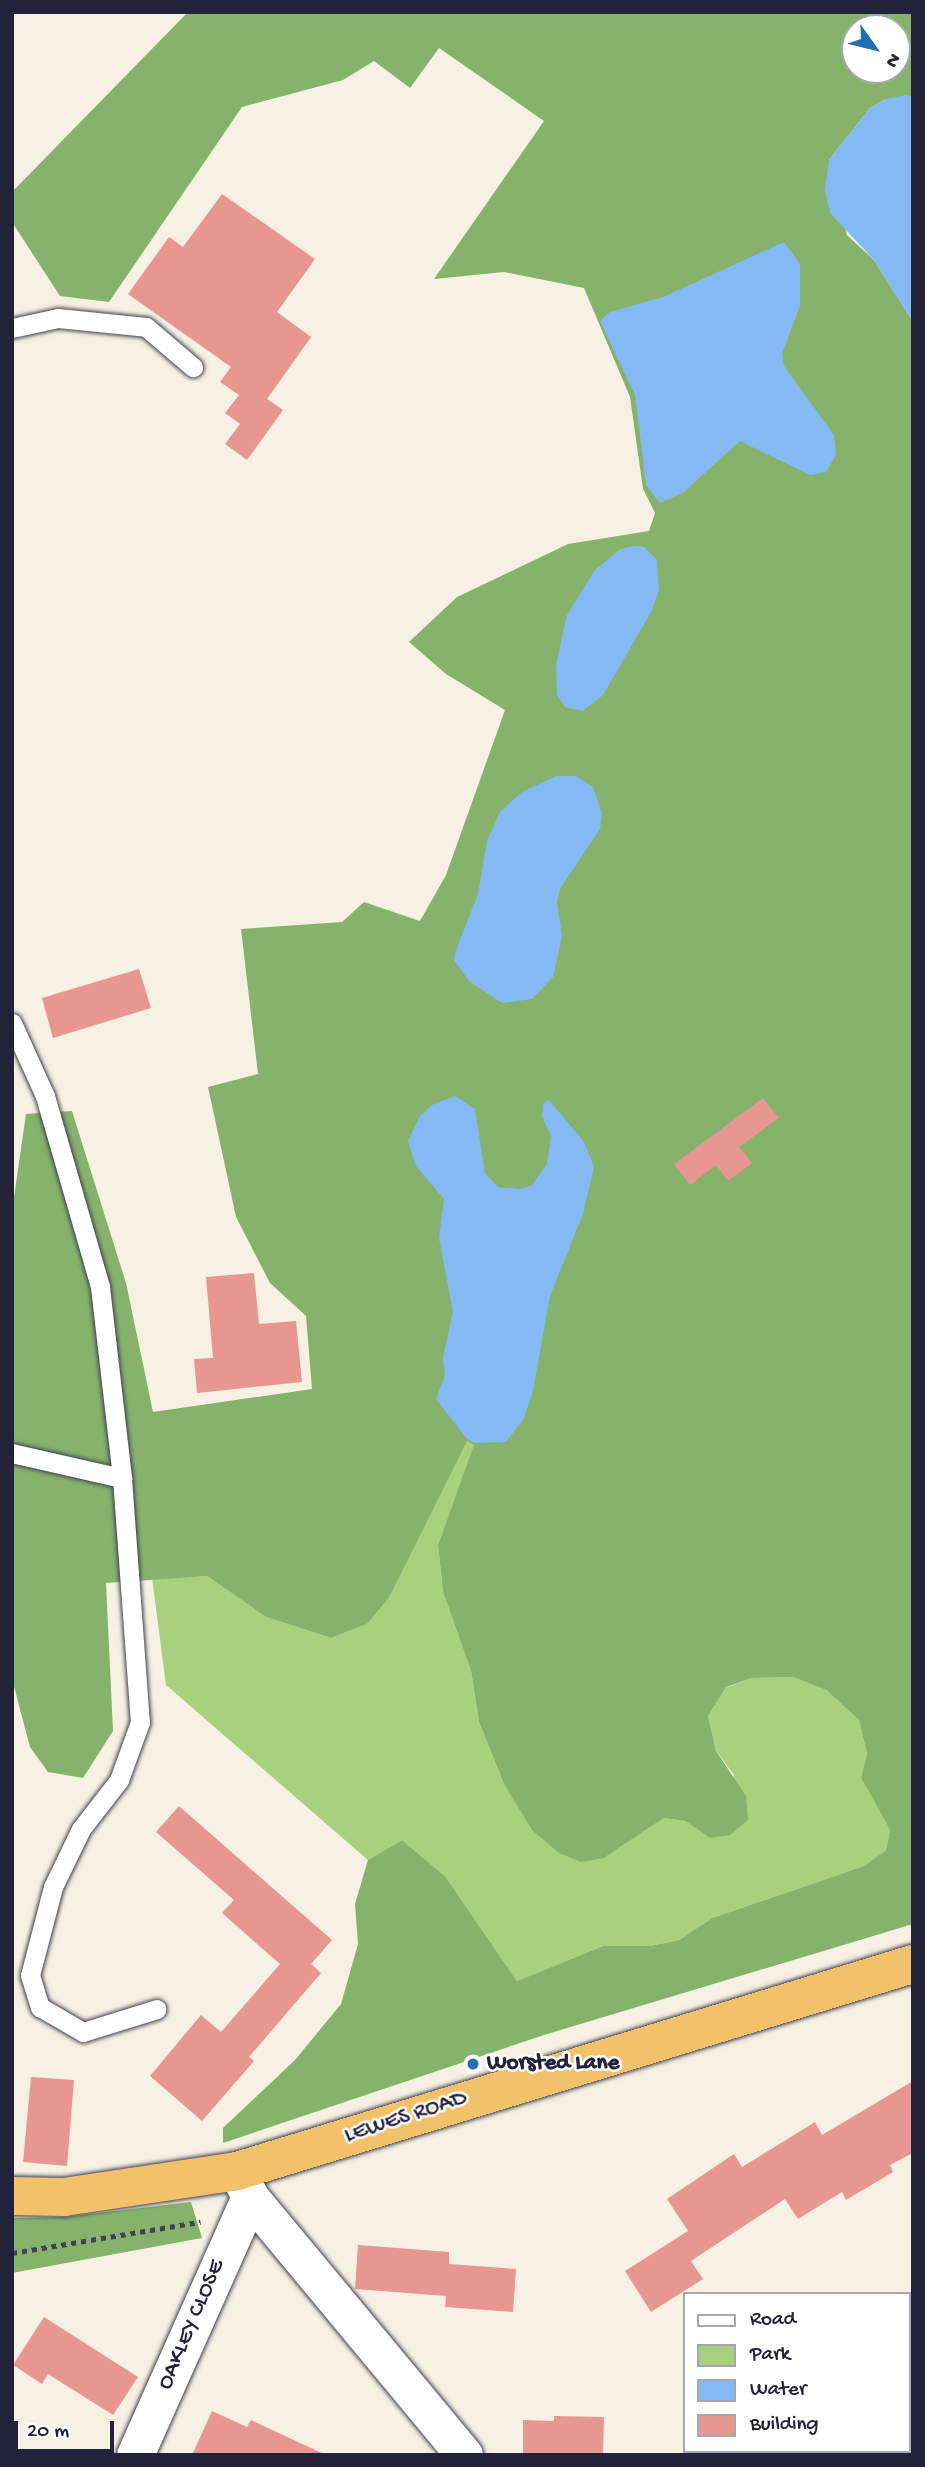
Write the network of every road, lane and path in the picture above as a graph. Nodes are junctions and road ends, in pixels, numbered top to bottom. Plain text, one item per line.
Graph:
1 (12, 328) edge
2 (193, 367) dead end
3 (12, 1023) edge
4 (12, 1453) edge
5 (122, 1478) junction
6 (913, 1964) edge
7 (157, 2009) dead end
8 (242, 2194) junction
9 (12, 2196) edge
10 (12, 2253) edge
11 (135, 2455) edge
12 (464, 2455) edge

1 - 2 lane
3 - 5 lane
4 - 5 lane
5 - 7 lane
6 - 8 highway, LEWES ROAD
8 - 9 highway, LEWES ROAD
8 - 10 path
8 - 11 street, OAKLEY CLOSE
8 - 12 street

